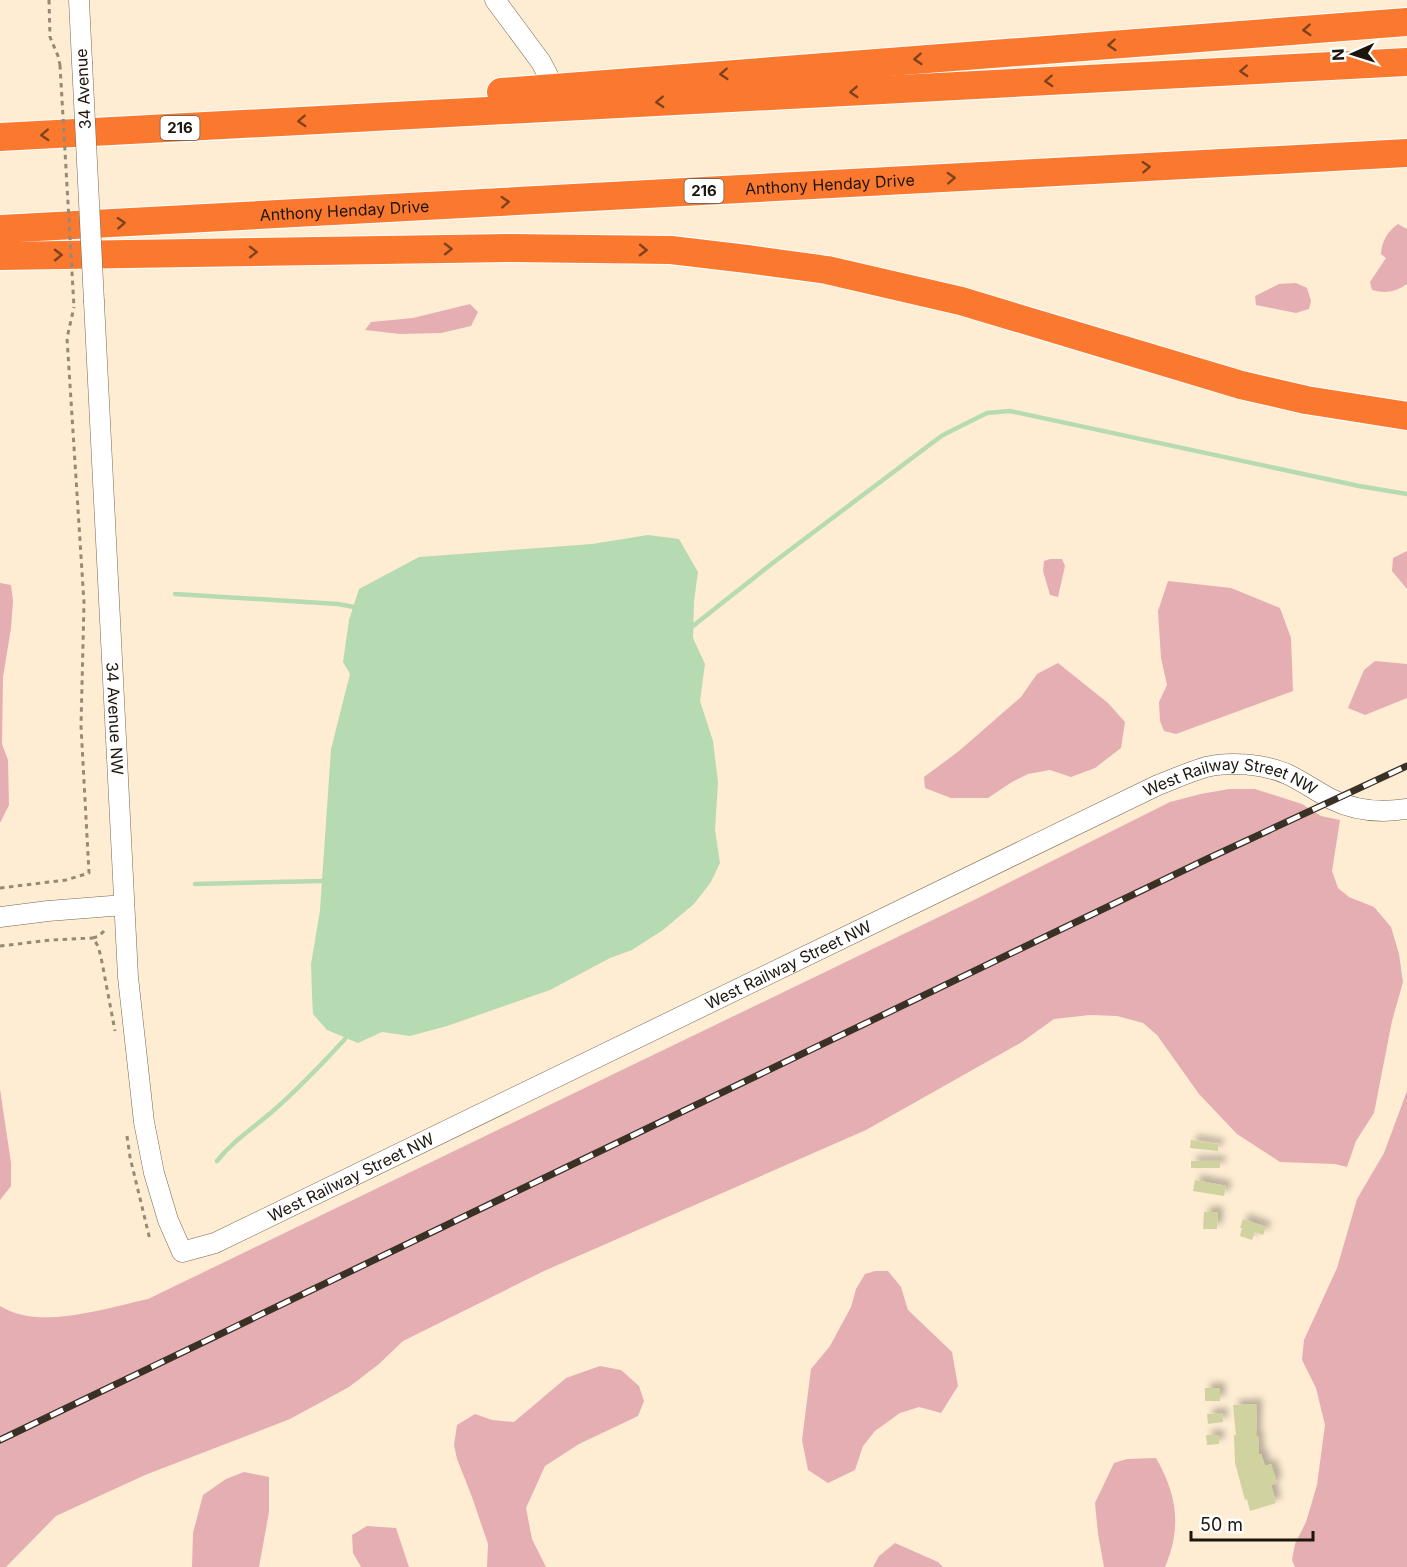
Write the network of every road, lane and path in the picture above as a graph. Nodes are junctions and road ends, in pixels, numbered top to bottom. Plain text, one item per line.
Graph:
1 (49, 0) edge
2 (79, 0) edge
3 (495, 0) edge
4 (1407, 22) edge
5 (1407, 62) edge
6 (554, 87) junction
7 (361, 118) junction
8 (0, 137) edge
9 (1407, 153) edge
10 (87, 177) joint
11 (0, 229) edge
12 (0, 256) edge
13 (1407, 416) edge
14 (1407, 809) edge
15 (0, 888) edge
16 (124, 905) junction
17 (0, 917) edge
18 (93, 938) dead end
19 (0, 946) edge
20 (182, 1252) joint

1 - 15 path, bridge
2 - 10 street, 34 Avenue, bridge
3 - 6 street
4 -> 6 highway
5 -> 7 highway, 216
6 - 7 highway
7 -> 8 highway, 216
11 -> 9 highway, Anthony Henday Drive / 216
10 - 16 street, 34 Avenue NW, bridge
12 -> 13 highway
14 - 20 street, West Railway Street NW
16 - 17 street
16 - 20 street, 34 Avenue NW
18 - 19 path

